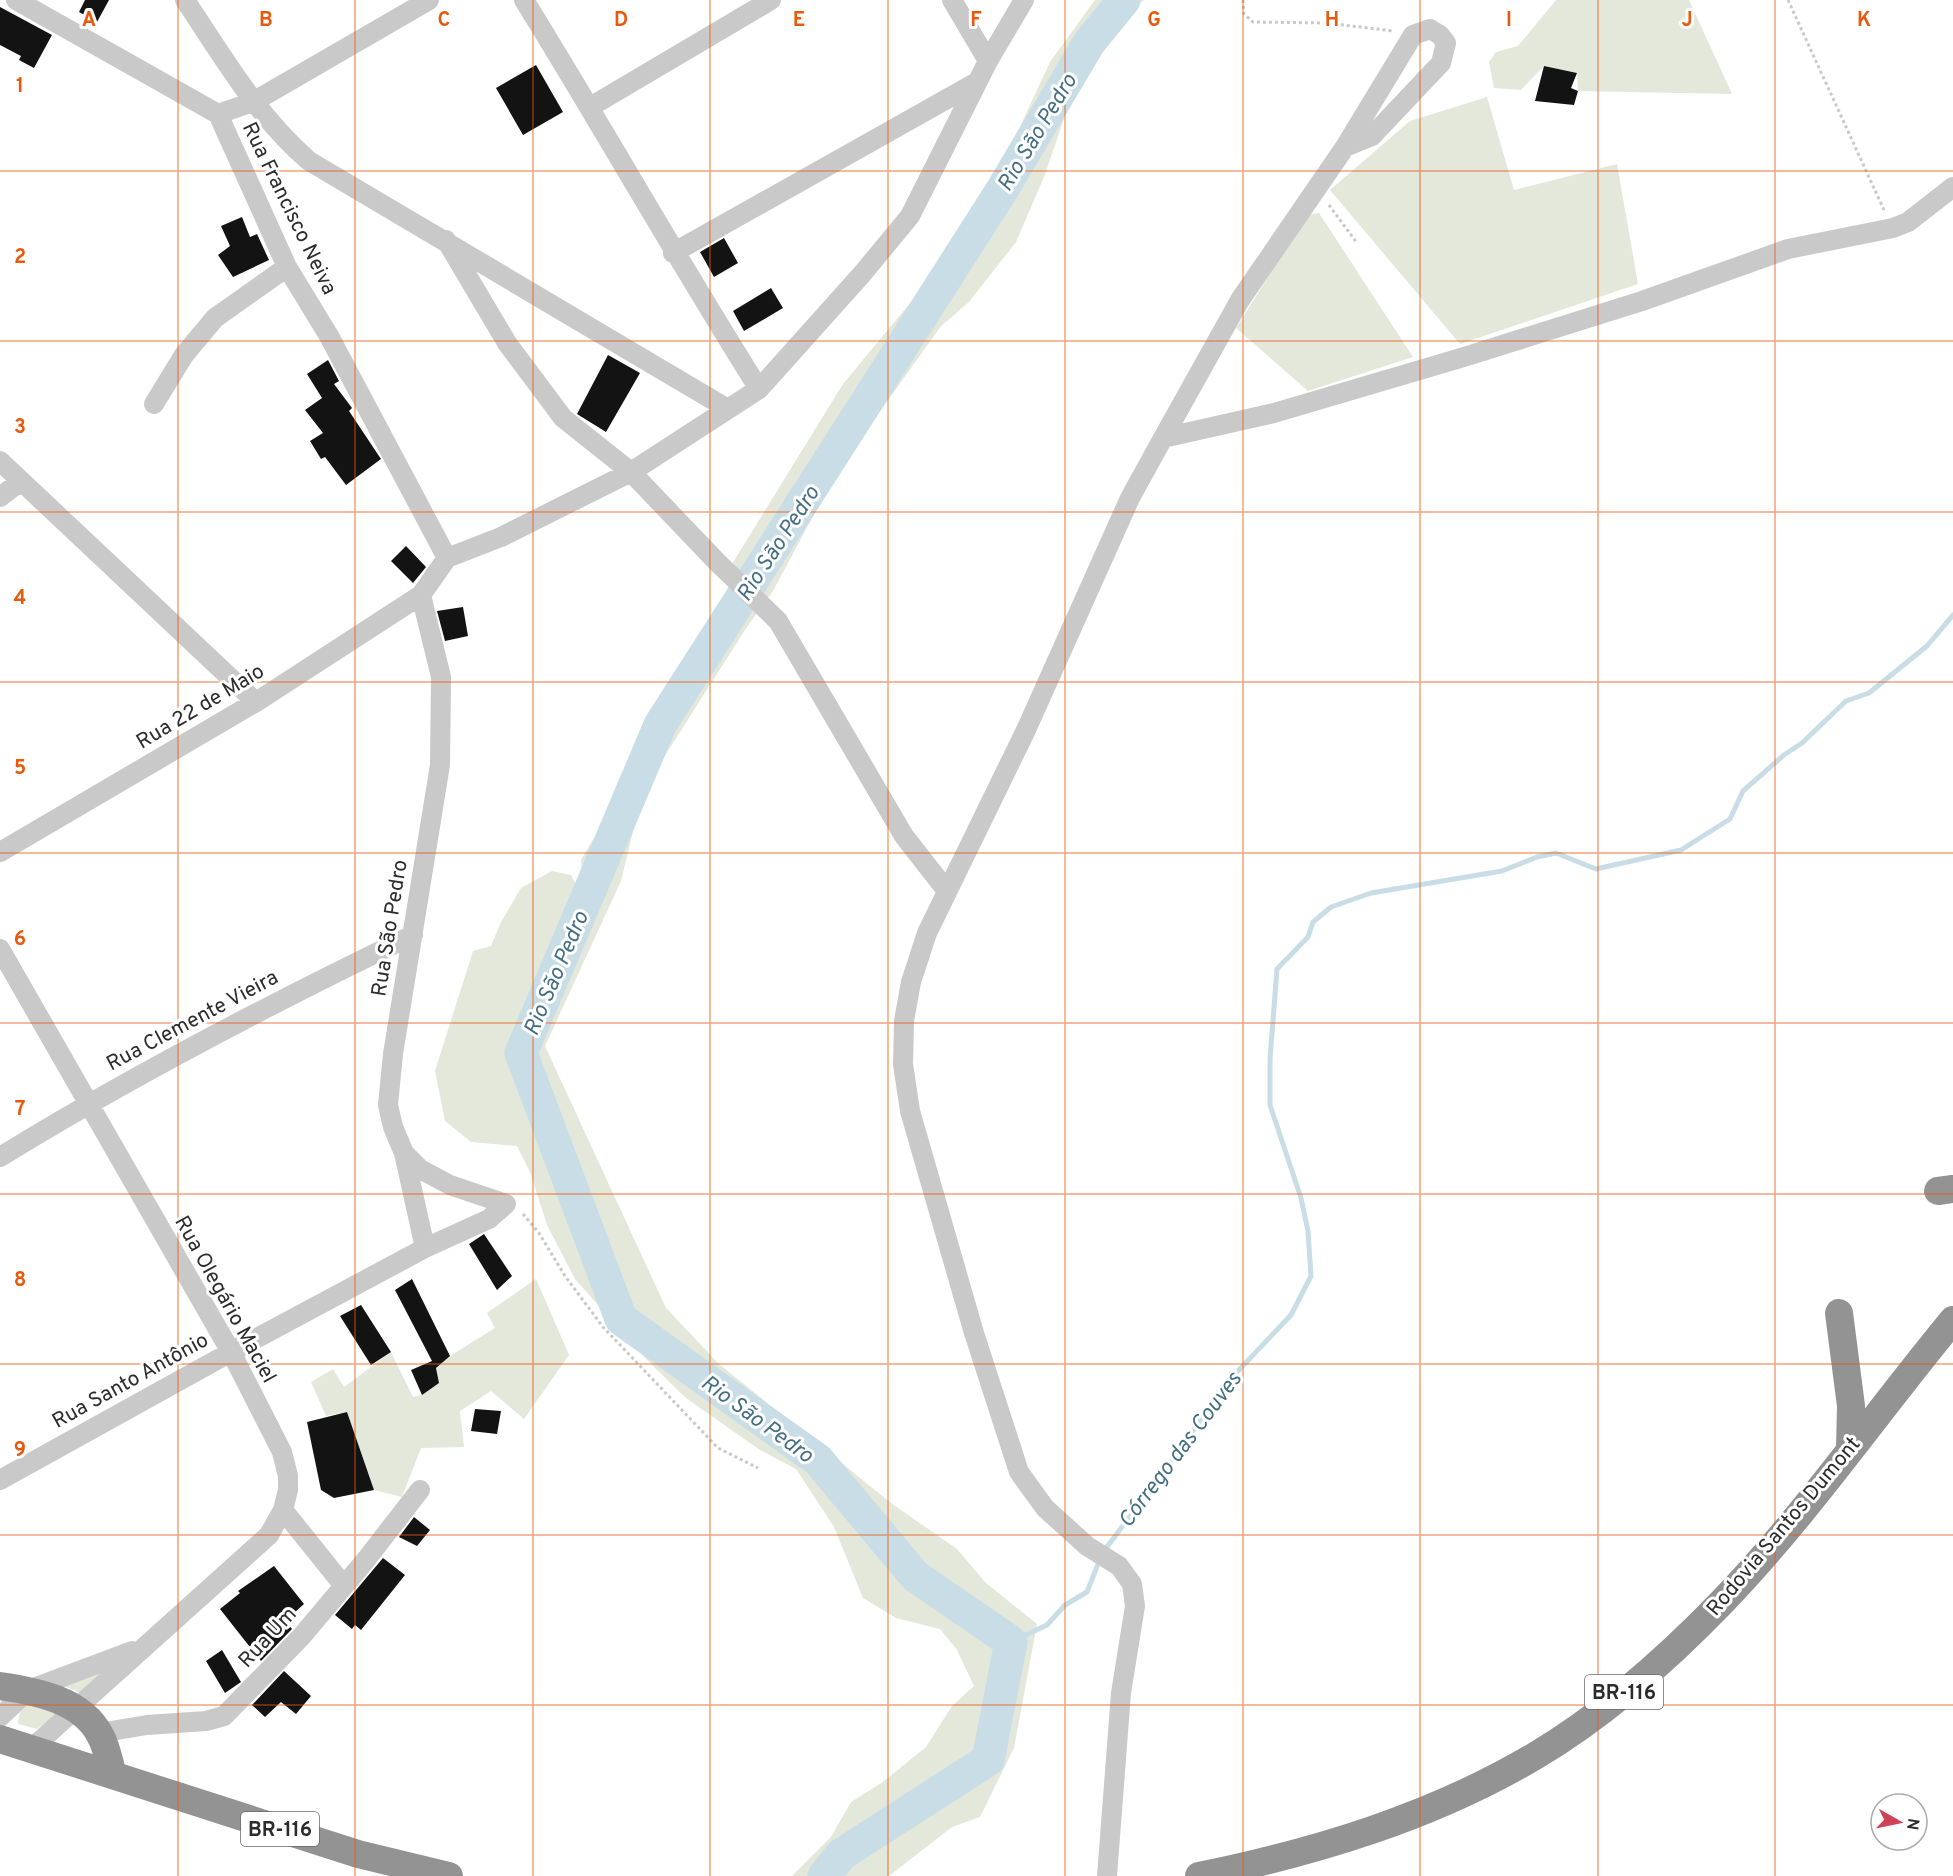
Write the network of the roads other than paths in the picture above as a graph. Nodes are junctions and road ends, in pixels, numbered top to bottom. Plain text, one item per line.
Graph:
1 (16, 0) edge
2 (185, 0) edge
3 (429, 0) edge
4 (524, 0) edge
5 (771, 0) edge
6 (952, 0) edge
7 (1024, 0) edge
8 (988, 61) junction
9 (977, 82) junction
10 (253, 102) junction
11 (590, 107) junction
12 (218, 114) junction
13 (1345, 147) junction
14 (1953, 187) edge
15 (446, 240) junction
16 (673, 253) junction
17 (287, 267) junction
18 (759, 389) junction
19 (154, 404) dead end
20 (728, 409) junction
21 (1163, 438) junction
22 (0, 461) edge
23 (631, 472) junction
24 (21, 481) junction
25 (0, 496) edge
26 (447, 558) junction
27 (422, 595) junction
28 (256, 702) junction
29 (0, 852) edge
30 (947, 891) junction
31 (413, 935) junction
32 (0, 949) edge
33 (87, 1104) junction
34 (404, 1153) junction
35 (0, 1157) edge
36 (506, 1204) joint
37 (425, 1248) junction
38 (1839, 1313) dead end
39 (1953, 1320) edge
40 (231, 1352) junction
41 (1850, 1448) junction
42 (0, 1480) edge
43 (420, 1490) dead end
44 (283, 1510) junction
45 (344, 1586) junction
46 (144, 1646) junction
47 (0, 1686) edge
48 (28, 1690) junction
49 (76, 1707) junction
50 (0, 1717) edge
51 (99, 1733) junction
52 (0, 1739) edge
53 (31, 1749) junction
54 (113, 1775) junction
55 (449, 1876) edge
56 (1107, 1876) edge
57 (1199, 1876) edge

1 - 12 street, Rua Francisco Neiva
2 - 10 street
3 - 10 street
4 - 11 street
5 - 11 street
6 - 8 street
7 - 8 street
8 - 9 street
9 - 16 street
9 - 18 street
10 - 12 street
10 - 15 street
11 - 16 street
12 - 17 street, Rua Francisco Neiva
13 - 13 street
13 - 21 street
14 - 21 street
15 - 20 street
15 - 23 street
16 - 18 street
17 - 19 street
17 - 26 street, Rua Francisco Neiva
18 - 20 street
20 - 23 street
21 - 30 street
22 - 24 street
23 - 26 street
23 - 30 street
24 - 25 street
24 - 28 street
26 - 27 street
27 - 28 street, Rua 22 de Maio
27 - 31 street, Rua São Pedro
28 - 29 street, Rua 22 de Maio
30 - 56 street
31 - 33 street, Rua Clemente Vieira
31 - 34 street, Rua São Pedro
32 - 33 street, Rua Olegário Maciel
33 - 35 street, Rua Clemente Vieira
33 - 40 street, Rua Olegário Maciel
34 - 36 street, Rua São Pedro
34 - 37 street
36 - 37 street, Rua Santo Antônio
37 - 40 street, Rua Santo Antônio
38 - 41 highway
39 - 41 highway, Rodovia Santos Dumont / BR-116
40 - 42 street, Rua Santo Antônio
40 - 44 street, Rua Olegário Maciel
41 - 57 highway, Rodovia Santos Dumont / BR-116
43 - 45 street, Rua Um
44 - 45 street
44 - 46 street, Rua Olegário Maciel
45 - 51 street, Rua Um
46 - 48 street, Rua Olegário Maciel
46 - 49 street, Rua Olegário Maciel
47 - 48 highway
48 - 49 highway
48 - 50 street, Rua Olegário Maciel
49 - 51 highway
49 - 53 street, Rua Olegário Maciel
51 - 54 highway
52 - 53 highway, BR-116
53 - 54 highway, BR-116
54 - 55 highway, BR-116

